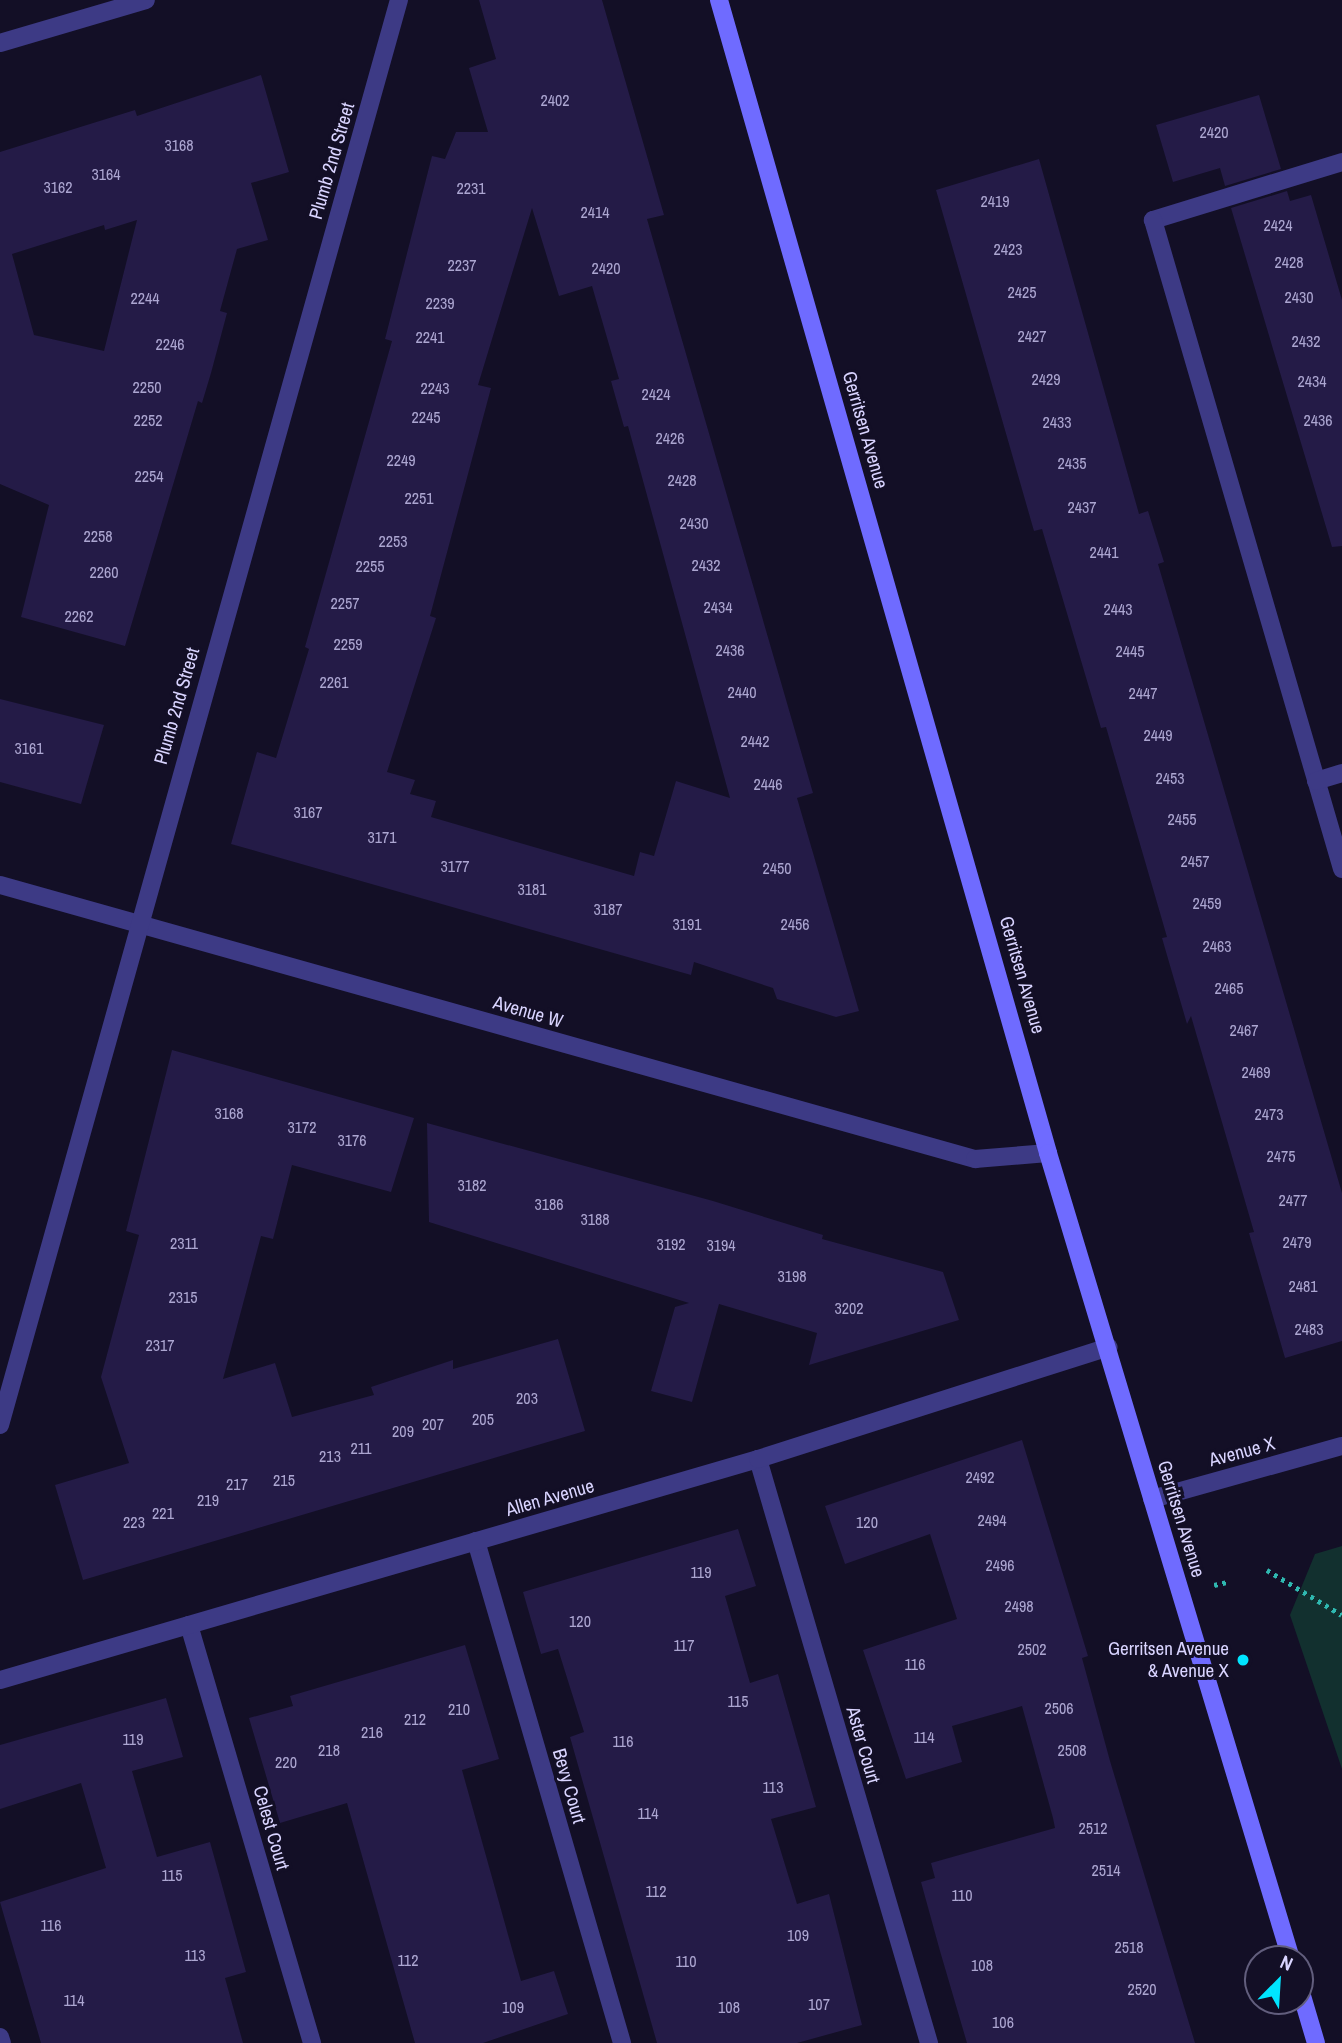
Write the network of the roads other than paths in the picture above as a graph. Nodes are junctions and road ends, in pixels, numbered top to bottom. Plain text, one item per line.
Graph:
1 (146, 0) edge
2 (399, 0) edge
3 (719, 0) edge
4 (0, 43) edge
5 (1342, 162) edge
6 (1342, 773) edge
7 (1317, 780) junction
8 (1342, 869) edge
9 (0, 885) edge
10 (138, 924) junction
11 (1048, 1153) junction
12 (1109, 1347) junction
13 (0, 1425) edge
14 (1342, 1446) edge
15 (758, 1459) junction
16 (1152, 1499) junction
17 (476, 1541) junction
18 (189, 1625) junction
19 (0, 1680) edge
20 (1287, 1945) edge
21 (1308, 2015) edge
22 (0, 2038) edge
23 (2, 2043) edge
24 (312, 2043) edge
25 (622, 2043) edge
26 (929, 2043) edge
27 (1316, 2043) edge

1 - 4 street
2 - 10 street, Plumb 2nd Street
3 - 11 main road, Gerritsen Avenue
5 - 7 street
6 - 7 street
7 - 8 street
9 - 10 street, Avenue W
10 - 11 street, Avenue W
10 - 13 street, Plumb 2nd Street
11 - 12 main road, Gerritsen Avenue
12 - 15 street, Allen Avenue
12 - 16 main road, Gerritsen Avenue
14 - 16 street, Avenue X
15 - 17 street, Allen Avenue
15 - 26 street, Aster Court
16 - 20 main road, Gerritsen Avenue
17 - 18 street, Allen Avenue
17 - 25 street, Bevy Court
18 - 19 street, Allen Avenue
18 - 24 street, Celest Court
21 - 27 main road
22 - 23 street

